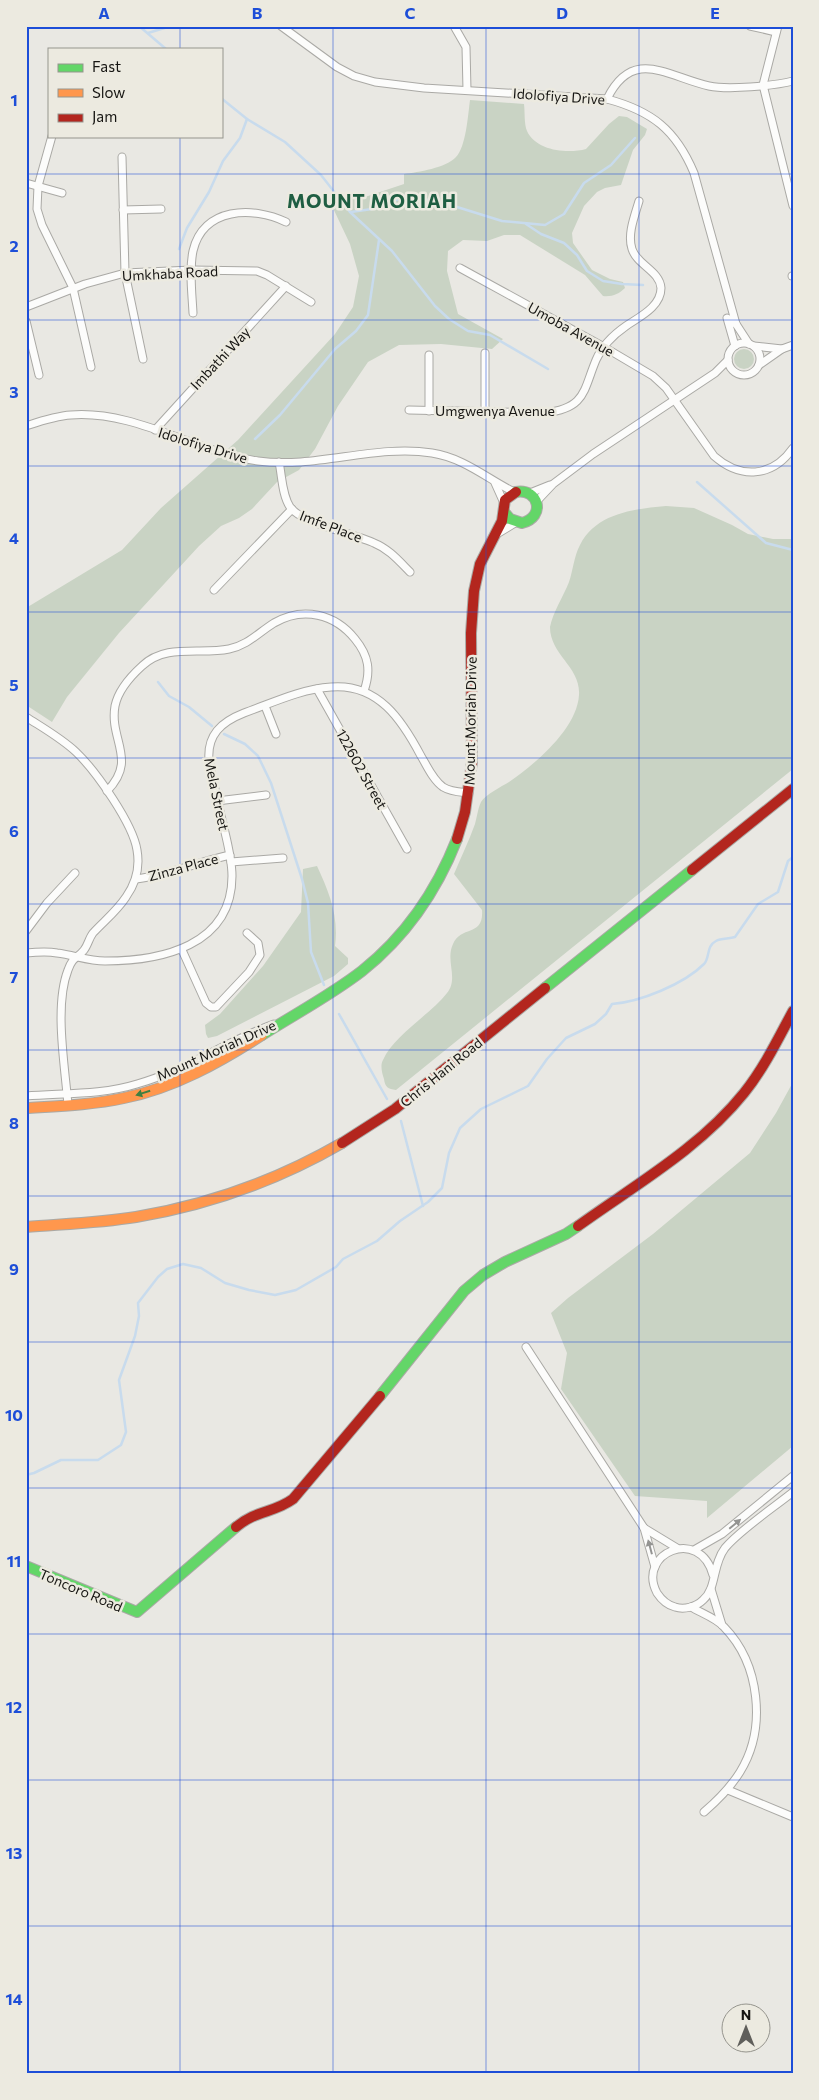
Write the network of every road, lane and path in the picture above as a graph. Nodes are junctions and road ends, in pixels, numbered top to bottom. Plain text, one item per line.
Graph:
1 (281, 26) edge
2 (454, 26) edge
3 (750, 26) edge
4 (777, 29) edge
5 (793, 82) edge
6 (763, 85) junction
7 (467, 90) junction
8 (607, 99) junction
9 (51, 138) edge
10 (122, 157) dead end
11 (26, 183) edge
12 (38, 186) junction
13 (62, 193) dead end
14 (639, 201) dead end
15 (793, 206) edge
16 (161, 209) dead end
17 (123, 210) junction
18 (286, 222) dead end
19 (460, 268) dead end
20 (192, 270) junction
21 (125, 273) junction
22 (286, 286) junction
23 (73, 288) junction
24 (311, 302) dead end
25 (26, 307) edge
26 (193, 313) dead end
27 (26, 321) edge
28 (736, 324) junction
29 (751, 345) junction
30 (793, 345) edge
31 (604, 346) junction
32 (735, 346) junction
33 (782, 349) junction
34 (485, 353) dead end
35 (429, 355) dead end
36 (143, 359) dead end
37 (728, 360) junction
38 (759, 365) junction
39 (91, 367) dead end
40 (731, 369) junction
41 (715, 373) junction
42 (38, 375) dead end
43 (675, 400) junction
44 (409, 410) dead end
45 (429, 411) junction
46 (485, 412) junction
47 (26, 426) edge
48 (154, 430) junction
49 (793, 448) edge
50 (279, 462) junction
51 (495, 482) junction
52 (514, 492) junction
53 (533, 498) junction
54 (505, 508) junction
55 (292, 509) junction
56 (515, 523) junction
57 (497, 534) junction
58 (410, 572) dead end
59 (214, 590) dead end
60 (317, 689) junction
61 (364, 691) junction
62 (265, 706) junction
63 (26, 717) edge
64 (276, 734) dead end
65 (793, 789) edge
66 (107, 791) junction
67 (469, 793) junction
68 (266, 795) dead end
69 (217, 801) junction
70 (407, 849) dead end
71 (230, 858) junction
72 (283, 858) dead end
73 (75, 874) dead end
74 (136, 879) junction
75 (26, 930) edge
76 (247, 933) dead end
77 (182, 950) junction
78 (26, 953) edge
79 (73, 958) junction
80 (793, 1010) edge
81 (288, 1019) junction
82 (67, 1093) junction
83 (26, 1096) edge
84 (68, 1105) junction
85 (26, 1108) edge
86 (26, 1226) edge
87 (526, 1347) dead end
88 (793, 1476) edge
89 (793, 1492) edge
90 (644, 1528) junction
91 (677, 1548) junction
92 (694, 1550) junction
93 (26, 1566) edge
94 (655, 1567) junction
95 (714, 1575) junction
96 (711, 1589) junction
97 (691, 1607) junction
98 (722, 1625) junction
99 (728, 1790) junction
100 (704, 1812) dead end
101 (793, 1817) edge

1 - 7 street, Idolofiya Drive
2 - 7 street
3 - 4 street
4 - 6 street
5 - 6 street
6 - 8 street
6 - 15 street
7 - 8 street, Idolofiya Drive
8 - 28 street, Idolofiya Drive
9 - 12 street
10 - 17 street
11 - 12 street
12 - 13 street
12 - 23 street
14 - 31 street
16 - 17 street
17 - 21 street
18 - 20 street
19 - 31 street, Umoba Avenue
20 - 21 street, Umkhaba Road
20 - 22 street, Umkhaba Road
20 - 26 street
21 - 23 street, Umkhaba Road
21 - 36 street
22 - 24 street, Umkhaba Road
22 - 48 street, Imbathi Way
23 - 25 street, Umkhaba Road
23 - 39 street
27 - 42 street
28 - 29 street, Idolofiya Drive
28 - 32 street
29 - 32 street, Mount Moriah Drive
29 - 33 street, Mount Moriah Drive
29 - 38 street
30 - 33 street, Mount Moriah Drive
31 - 43 street, Umoba Avenue
31 - 46 street, Umgwenya Avenue
32 - 37 street, Mount Moriah Drive
33 - 38 street, Mount Moriah Drive
34 - 46 street
35 - 45 street
37 - 40 street
37 - 41 street, Mount Moriah Drive
38 - 40 street, Mount Moriah Drive
40 - 41 street, Mount Moriah Drive
41 - 43 street, Mount Moriah Drive
43 - 49 street, Umoba Avenue
43 - 53 street, Mount Moriah Drive
44 - 45 street, Umgwenya Avenue
45 - 46 street, Umgwenya Avenue
47 - 48 street, Idolofiya Drive
48 - 50 street, Idolofiya Drive
50 - 51 street, Idolofiya Drive
50 - 55 street, Imfe Place
51 - 52 street, Idolofiya Drive
51 - 54 street
52 - 53 street
52 - 54 street, Mount Moriah Drive
53 - 56 street, Mount Moriah Drive
54 - 56 street
54 - 57 street, Mount Moriah Drive
55 - 58 street, Imfe Place
55 - 59 street
56 - 57 street, Mount Moriah Drive
57 - 67 street, Mount Moriah Drive
60 - 61 street, Mela Street
60 - 62 street, Mela Street
60 - 70 street, 122602 Street
61 - 66 street
61 - 67 street, Mela Street
62 - 64 street
62 - 69 street, Mela Street
63 - 66 street
65 - 86 street, Chris Hani Road
66 - 74 street
67 - 81 street, Mount Moriah Drive
68 - 69 street
69 - 71 street, Mela Street
71 - 72 street, Zinza Place
71 - 74 street, Zinza Place
71 - 77 street, Mela Street
73 - 75 street
74 - 79 street
76 - 77 street
77 - 79 street, Mela Street
78 - 79 street, Mela Street
79 - 82 street
80 - 93 street, Toncoro Road
81 - 82 street, Mount Moriah Drive
81 -> 84 street, Mount Moriah Drive
82 - 83 street, Mount Moriah Drive
82 - 84 street
84 - 85 street, Mount Moriah Drive
87 - 90 street
92 -> 88 street
89 - 95 street
90 - 91 street
94 -> 90 street
91 - 92 street
91 - 94 street
92 - 95 street
94 - 97 street
95 - 96 street
96 - 97 street
96 - 98 street
97 - 98 street
98 - 99 street
99 - 100 street
99 - 101 street

